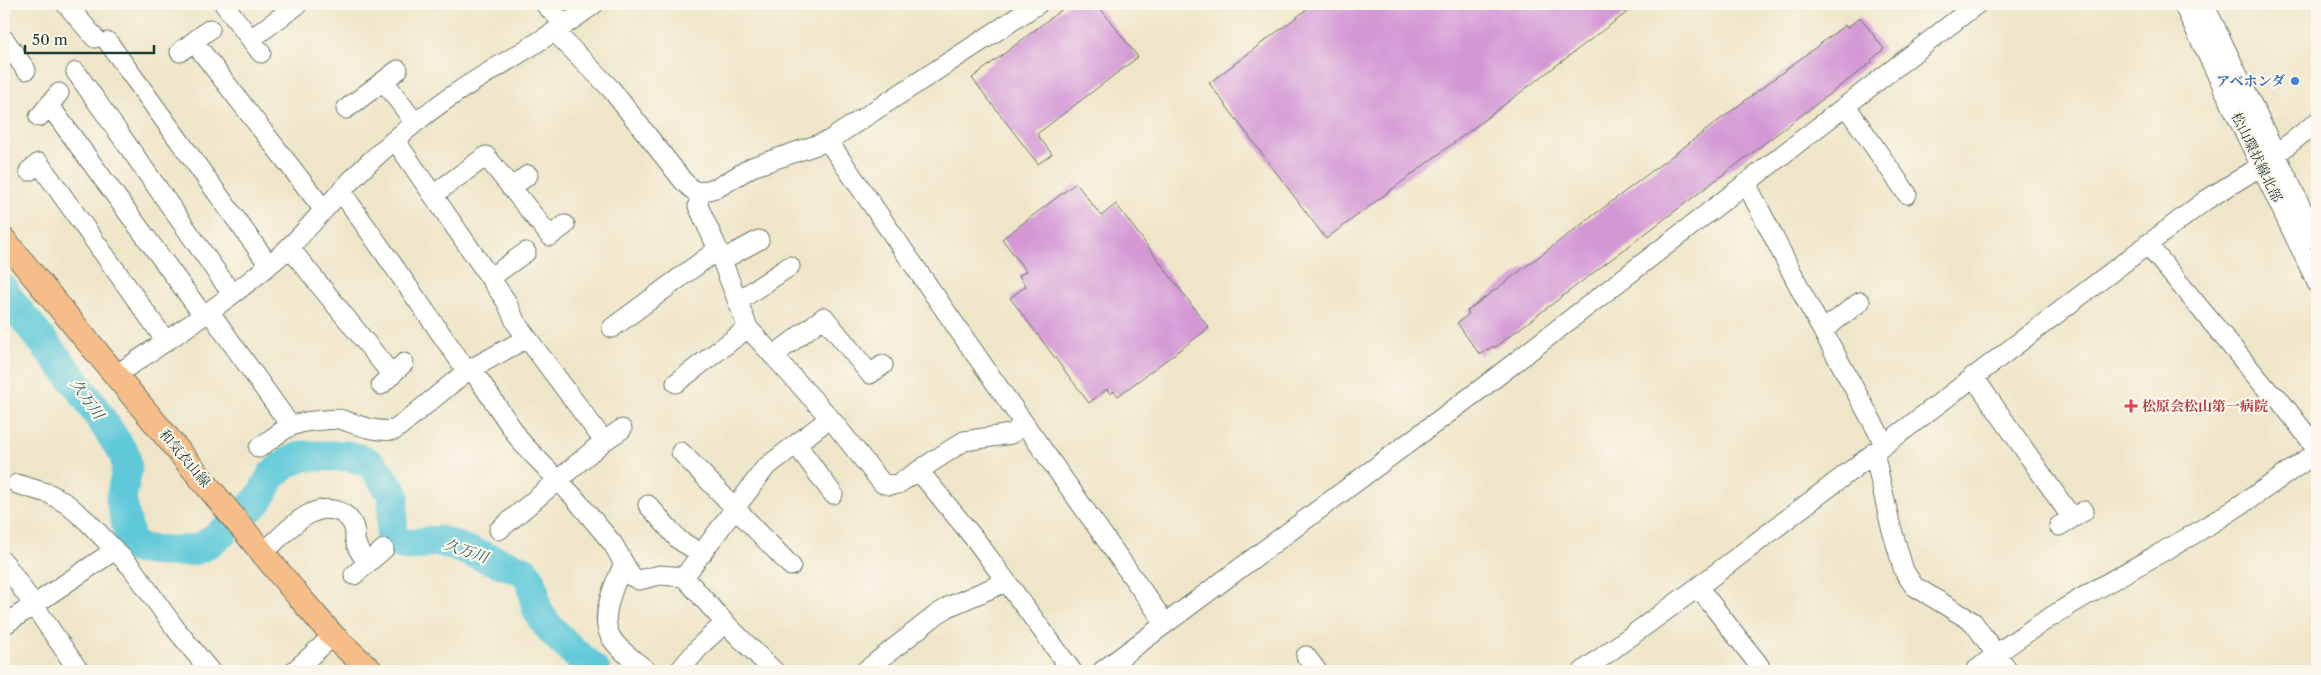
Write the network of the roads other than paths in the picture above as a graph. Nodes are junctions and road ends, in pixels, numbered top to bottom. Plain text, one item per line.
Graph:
1 (224, 4) edge
2 (545, 4) edge
3 (594, 4) edge
4 (1038, 4) edge
5 (1977, 4) edge
6 (2183, 4) edge
7 (2204, 4) edge
8 (299, 7) edge
9 (69, 15) edge
10 (560, 28) junction
11 (210, 29) dead end
12 (4, 39) edge
13 (26, 70) dead end
14 (76, 72) dead end
15 (49, 105) dead end
16 (1846, 106) junction
17 (346, 109) dead end
18 (2317, 122) edge
19 (415, 123) junction
20 (395, 140) junction
21 (828, 141) junction
22 (2268, 159) junction
23 (29, 171) dead end
24 (528, 175) dead end
25 (1746, 183) junction
26 (511, 188) junction
27 (341, 190) junction
28 (700, 192) junction
29 (1907, 194) dead end
30 (433, 195) junction
31 (324, 210) junction
32 (565, 225) dead end
33 (4, 240) edge
34 (759, 240) dead end
35 (2317, 240) edge
36 (2147, 244) junction
37 (289, 247) junction
38 (526, 252) dead end
39 (720, 255) junction
40 (268, 265) junction
41 (790, 266) dead end
42 (490, 278) junction
43 (2317, 283) edge
44 (232, 294) junction
45 (738, 301) junction
46 (1860, 302) dead end
47 (206, 313) junction
48 (612, 328) dead end
49 (748, 328) junction
50 (1823, 330) junction
51 (527, 338) junction
52 (166, 341) junction
53 (773, 356) junction
54 (883, 365) dead end
55 (469, 370) junction
56 (116, 375) junction
57 (392, 375) dead end
58 (1973, 376) junction
59 (676, 383) dead end
60 (830, 418) junction
61 (1024, 424) junction
62 (290, 425) junction
63 (622, 429) dead end
64 (604, 441) junction
65 (796, 444) junction
66 (259, 448) dead end
67 (1879, 448) junction
68 (2317, 451) edge
69 (681, 452) dead end
70 (919, 471) junction
71 (558, 480) junction
72 (18, 484) dead end
73 (832, 494) dead end
74 (648, 505) dead end
75 (734, 510) junction
76 (2071, 518) dead end
77 (499, 530) dead end
78 (384, 549) dead end
79 (115, 550) junction
80 (263, 553) junction
81 (702, 554) junction
82 (4, 562) edge
83 (623, 563) junction
84 (791, 566) dead end
85 (684, 577) junction
86 (1006, 582) junction
87 (1698, 587) junction
88 (33, 605) junction
89 (725, 623) junction
90 (1165, 623) junction
91 (4, 625) edge
92 (333, 636) junction
93 (1996, 654) junction
94 (1306, 656) dead end
95 (1759, 665) dead end
96 (79, 671) edge
97 (210, 671) edge
98 (294, 671) edge
99 (370, 671) edge
100 (647, 671) edge
101 (680, 671) edge
102 (774, 671) edge
103 (865, 671) edge
104 (1072, 671) edge
105 (1102, 671) edge
106 (1317, 671) edge
107 (1582, 671) edge
108 (1975, 671) edge
109 (2008, 671) edge

1 - 8 street
2 - 10 street
3 - 10 street
4 - 21 street
5 - 16 street
6 - 22 street, 松山環状線北部
7 - 22 street, 松山環状線北部
9 - 40 street
10 - 19 street
10 - 28 street
11 - 31 street
12 - 13 street
14 - 44 street
15 - 47 street
16 - 25 street
16 - 29 street
17 - 19 street
18 - 22 street
19 - 20 street
20 - 27 street
20 - 30 street
21 - 28 street
21 - 61 street
22 - 35 street, 松山環状線北部
22 - 36 street
22 - 43 street, 松山環状線北部
23 - 52 street
24 - 26 street
25 - 50 street
25 - 90 street
26 - 30 street
26 - 32 street
27 - 31 street
27 - 55 street
28 - 39 street
30 - 42 street
31 - 37 street
33 - 56 main road, 和気衣山線
34 - 39 street
36 - 58 street
36 - 68 street
37 - 40 street
37 - 57 street
38 - 42 street
39 - 45 street
39 - 48 street
40 - 44 street
41 - 45 street
42 - 51 street
44 - 47 street
45 - 49 street
46 - 50 street
47 - 52 street
47 - 62 street
49 - 53 street
49 - 59 street
50 - 67 street
51 - 55 street
51 - 64 street
52 - 56 street
53 - 54 street
53 - 60 street
55 - 62 street
55 - 71 street
56 - 80 main road, 和気衣山線
58 - 67 street
58 - 76 street
60 - 65 street
60 - 70 street
61 - 70 street
61 - 90 street
62 - 66 street
63 - 64 street
64 - 71 street
65 - 73 street
65 - 75 street
67 - 87 street
67 - 93 street
68 - 93 street
69 - 75 street
70 - 86 street
71 - 77 street
71 - 83 street
72 - 79 street
74 - 81 street
75 - 81 street
75 - 84 street
78 - 80 street
79 - 88 street
79 - 97 street
80 - 92 main road, 和気衣山線
81 - 85 street
82 - 88 street
83 - 85 street
83 - 100 street
85 - 89 street
86 - 103 street
86 - 104 street
87 - 95 street
87 - 107 street
88 - 91 street
88 - 96 street
89 - 101 street
89 - 102 street
90 - 105 street
92 - 98 street
92 - 99 main road, 和気衣山線
93 - 108 street
93 - 109 street
94 - 106 street

